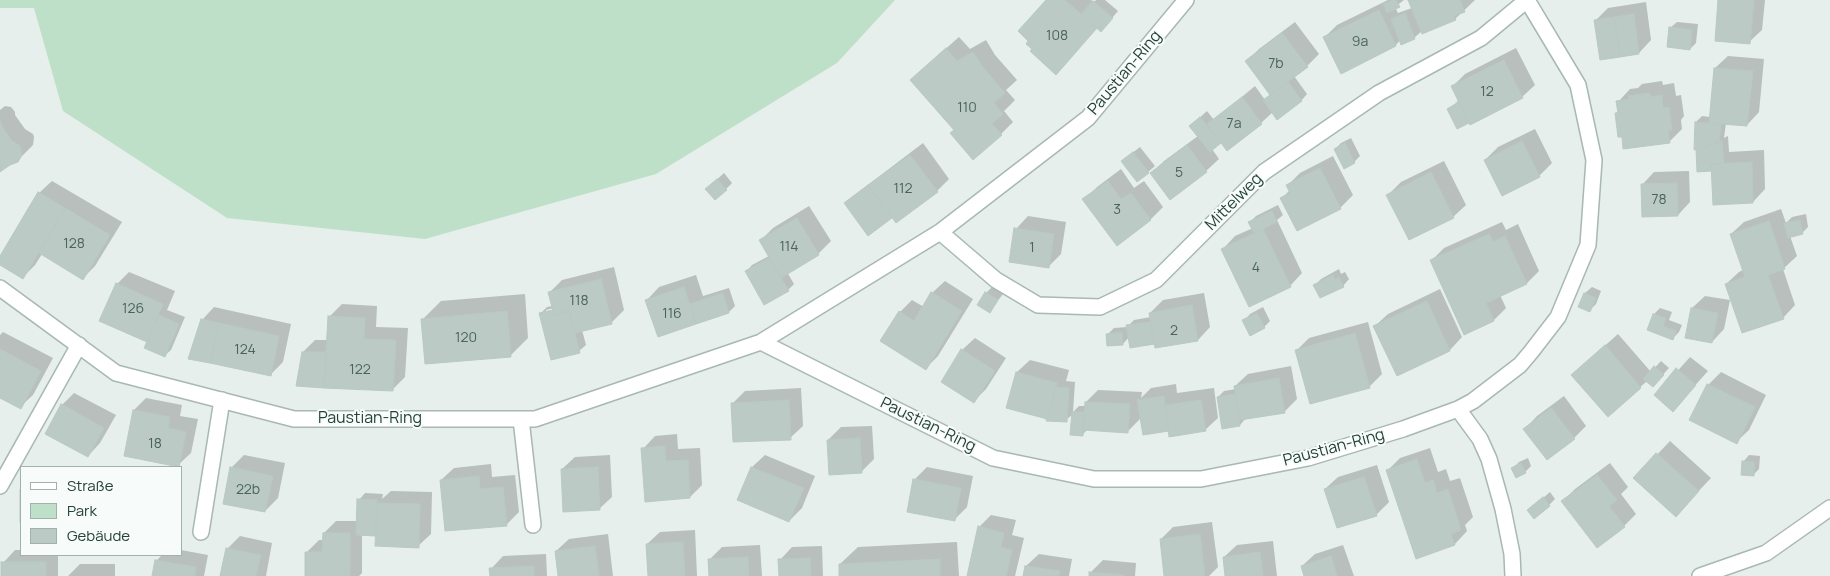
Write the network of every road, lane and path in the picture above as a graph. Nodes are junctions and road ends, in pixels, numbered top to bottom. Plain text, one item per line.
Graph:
1 (1186, 0) edge
2 (1527, 0) edge
3 (940, 232) junction
4 (0, 288) edge
5 (761, 342) junction
6 (79, 345) junction
7 (222, 400) junction
8 (1458, 409) junction
9 (522, 419) junction
10 (0, 486) edge
11 (1830, 508) edge
12 (533, 525) dead end
13 (201, 532) dead end
14 (1514, 576) edge
15 (1700, 576) edge

1 - 3 street, Paustian-Ring
2 - 3 street, Mittelweg
2 - 8 street, Paustian-Ring
3 - 5 street, Paustian-Ring
4 - 6 street, Paustian-Ring
5 - 8 street, Paustian-Ring
5 - 9 street, Paustian-Ring
6 - 7 street, Paustian-Ring
6 - 10 street
7 - 9 street, Paustian-Ring
7 - 13 street
8 - 14 street
9 - 12 street
11 - 15 street

